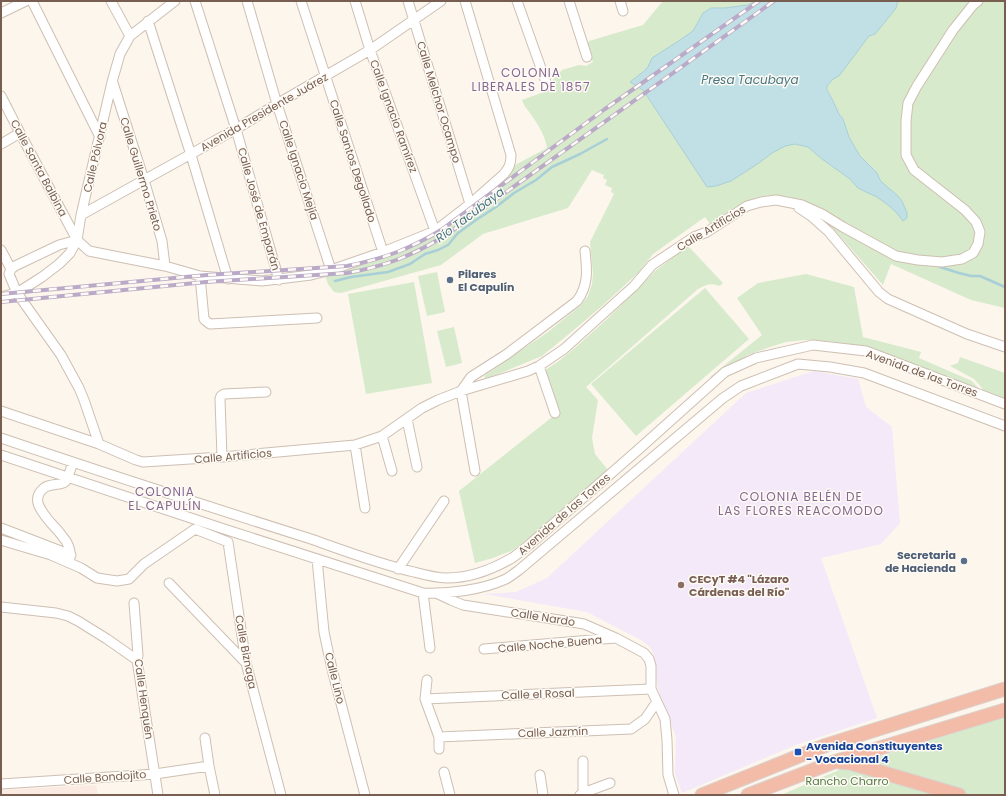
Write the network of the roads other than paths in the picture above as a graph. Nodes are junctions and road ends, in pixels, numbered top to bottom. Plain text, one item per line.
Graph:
1 (26, 1) edge
2 (32, 1) edge
3 (111, 1) edge
4 (175, 1) edge
5 (195, 1) edge
6 (247, 1) edge
7 (301, 1) edge
8 (355, 1) edge
9 (408, 1) edge
10 (441, 1) edge
11 (466, 1) edge
12 (517, 1) edge
13 (569, 1) edge
14 (620, 1) edge
15 (978, 1) edge
16 (623, 11) dead end
17 (1, 13) edge
18 (414, 20) junction
19 (148, 21) junction
20 (130, 36) junction
21 (370, 50) junction
22 (587, 57) dead end
23 (325, 76) junction
24 (112, 82) junction
25 (547, 85) dead end
26 (1, 96) edge
27 (277, 104) junction
28 (236, 129) junction
29 (20, 133) junction
30 (100, 137) junction
31 (1, 144) edge
32 (191, 155) junction
33 (144, 180) junction
34 (789, 202) junction
35 (470, 204) junction
36 (82, 215) junction
37 (435, 231) junction
38 (77, 240) junction
39 (1, 250) edge
40 (585, 251) dead end
41 (383, 252) junction
42 (164, 266) junction
43 (11, 269) junction
44 (331, 270) junction
45 (200, 276) junction
46 (228, 279) junction
47 (279, 280) junction
48 (17, 293) junction
49 (1, 297) edge
50 (317, 318) dead end
51 (1005, 347) edge
52 (540, 366) junction
53 (461, 391) junction
54 (266, 392) dead end
55 (1005, 404) edge
56 (1, 411) edge
57 (555, 413) dead end
58 (407, 418) junction
59 (1005, 426) edge
60 (382, 436) junction
61 (1, 438) edge
62 (99, 444) junction
63 (355, 445) junction
64 (1, 455) edge
65 (222, 457) junction
66 (73, 462) junction
67 (417, 467) dead end
68 (392, 471) dead end
69 (475, 471) dead end
70 (614, 471) junction
71 (68, 477) junction
72 (625, 482) junction
73 (444, 501) dead end
74 (365, 508) dead end
75 (1, 528) edge
76 (1, 540) edge
77 (361, 557) junction
78 (70, 558) junction
79 (317, 559) junction
80 (398, 569) junction
81 (354, 571) junction
82 (169, 583) dead end
83 (423, 593) junction
84 (438, 593) junction
85 (134, 603) dead end
86 (1, 607) edge
87 (616, 638) junction
88 (430, 648) dead end
89 (484, 649) dead end
90 (137, 660) junction
91 (246, 663) junction
92 (427, 680) dead end
93 (1005, 689) edge
94 (651, 690) junction
95 (425, 699) junction
96 (656, 703) junction
97 (1005, 710) edge
98 (439, 737) junction
99 (205, 738) dead end
100 (439, 749) dead end
101 (583, 761) dead end
102 (834, 762) junction
103 (209, 766) junction
104 (444, 772) dead end
105 (155, 774) junction
106 (540, 776) dead end
107 (610, 783) dead end
108 (1, 784) edge
109 (581, 794) edge
110 (158, 795) edge
111 (215, 795) edge
112 (281, 795) edge
113 (365, 795) edge
114 (450, 795) edge
115 (543, 795) edge
116 (674, 795) edge
117 (702, 795) edge
118 (748, 795) edge
119 (959, 795) edge

1 - 17 street
2 - 30 street
3 - 20 street
4 - 19 street, Calle Pólvora
5 - 28 street, Calle José de Emparán
6 - 27 street, Calle Ignacio Mejía
7 - 23 street, Calle Santos Degollado
8 - 21 street, Calle Ignacio Ramírez
9 - 18 street, Calle Melchor Ocampo
10 - 18 street, Avenida Presidente Juárez
11 - 35 street
12 - 25 street
13 - 22 street
14 - 16 street
15 - 34 street
18 - 21 street, Avenida Presidente Juárez
18 - 35 street, Calle Melchor Ocampo
19 - 20 street, Calle Pólvora
19 - 32 street
20 - 24 street, Calle Pólvora
21 - 23 street, Avenida Presidente Juárez
21 - 37 street, Calle Ignacio Ramírez
23 - 27 street, Avenida Presidente Juárez
23 - 41 street, Calle Santos Degollado
24 - 30 street, Calle Pólvora
24 - 33 street, Calle Guillermo Prieto
26 - 29 street, Calle Santa Balbina
27 - 28 street, Avenida Presidente Juárez
27 - 44 street, Calle Ignacio Mejía
28 - 32 street, Avenida Presidente Juárez
28 - 47 street, Calle José de Emparán
29 - 31 street
29 - 38 street, Calle Santa Balbina
30 - 36 street, Calle Pólvora
32 - 33 street, Avenida Presidente Juárez
32 - 46 street
33 - 36 street, Avenida Presidente Juárez
33 - 42 street, Calle Guillermo Prieto
34 - 51 street, Calle Artificios
34 - 52 street, Calle Artificios
35 - 37 street
36 - 38 street, Calle Pólvora
37 - 41 street
38 - 42 street
38 - 43 street
38 - 48 street
39 - 43 street
40 - 53 street
41 - 44 street
42 - 45 street
43 - 48 street
44 - 47 street
45 - 46 street
45 - 50 street
46 - 47 street
48 - 49 street
48 - 62 street
52 - 53 street, Calle Artificios
52 - 57 street
53 - 58 street, Calle Artificios
53 - 69 street
54 - 65 street
55 - 70 street, Avenida de las Torres
56 - 62 street, Calle Artificios
58 - 60 street, Calle Artificios
58 - 67 street
59 - 72 street, Avenida de las Torres
60 - 63 street, Calle Artificios
60 - 68 street
61 - 66 street, Avenida de las Torres
62 - 65 street, Calle Artificios
63 - 65 street, Calle Artificios
63 - 74 street
64 - 71 street, Avenida de las Torres
66 - 71 street
66 - 77 street, Avenida de las Torres
70 - 72 street
70 - 80 street, Avenida de las Torres
71 - 78 street
71 - 79 street, Avenida de las Torres
72 - 84 street, Avenida de las Torres
73 - 80 street
75 - 78 street
76 - 78 street
77 - 80 street, Avenida de las Torres
77 - 81 street
78 - 91 street, Calle Biznaga
79 - 81 street, Avenida de las Torres
79 - 113 street, Calle Lino
81 - 83 street, Avenida de las Torres
82 - 91 street
83 - 84 street, Avenida de las Torres
83 - 88 street
84 - 87 street, Calle Nardo
85 - 90 street, Calle Henquén
86 - 90 street
87 - 89 street, Calle Noche Buena
87 - 94 street, Calle Nardo
90 - 105 street, Calle Henquén
91 - 112 street, Calle Biznaga
92 - 95 street
93 - 117 highway
94 - 95 street, Calle el Rosal
94 - 96 street
95 - 98 street
96 - 98 street, Calle Jazmín
96 - 116 street
97 - 102 highway
98 - 100 street
99 - 103 street
101 - 109 street
102 - 118 highway
102 - 119 highway
103 - 105 street, Calle Bondojito
103 - 111 street
104 - 114 street
105 - 108 street, Calle Bondojito
105 - 110 street, Calle Henquén
106 - 115 street
107 - 109 street

